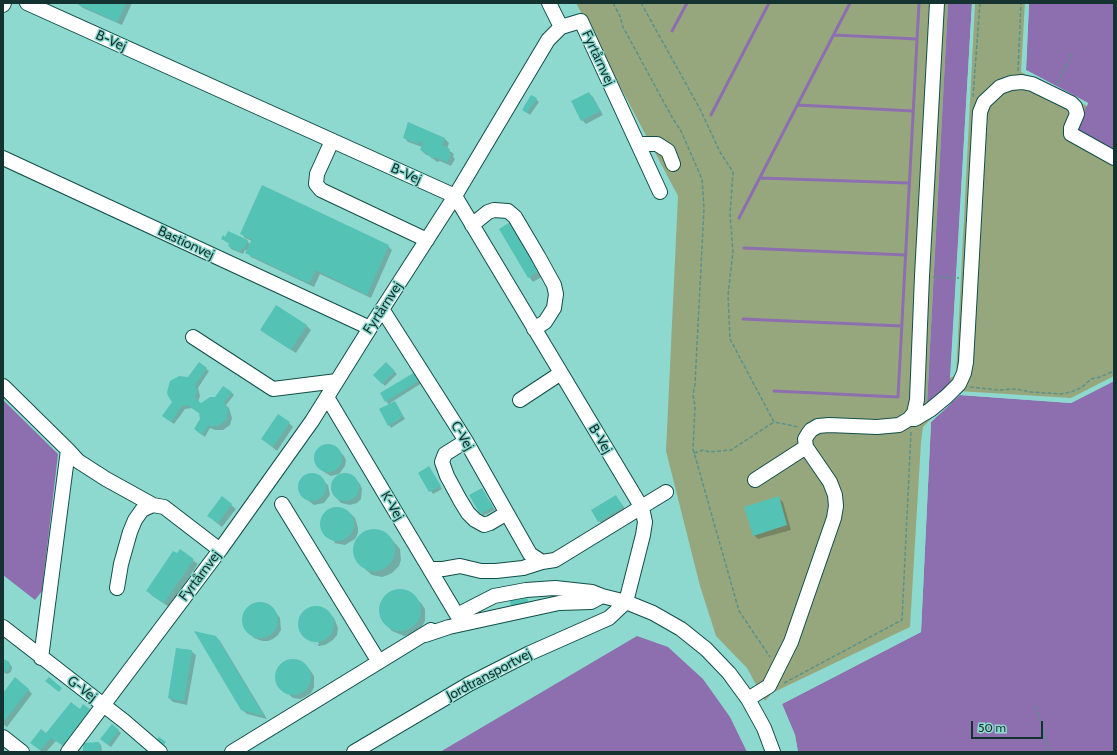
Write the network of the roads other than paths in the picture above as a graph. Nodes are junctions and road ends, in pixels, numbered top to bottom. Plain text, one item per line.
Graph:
1 (27, 3) edge
2 (549, 3) edge
3 (937, 3) edge
4 (47, 7) edge
5 (561, 27) junction
6 (332, 141) junction
7 (638, 144) junction
8 (3, 158) edge
9 (1114, 158) edge
10 (673, 164) dead end
11 (660, 192) dead end
12 (455, 196) junction
13 (472, 225) junction
14 (427, 240) junction
15 (382, 309) junction
16 (370, 328) junction
17 (534, 328) junction
18 (193, 338) dead end
19 (561, 373) junction
20 (337, 381) junction
21 (3, 386) edge
22 (328, 397) junction
23 (520, 400) dead end
24 (909, 420) junction
25 (466, 441) junction
26 (806, 447) junction
27 (68, 450) junction
28 (755, 480) dead end
29 (666, 492) dead end
30 (282, 504) dead end
31 (153, 505) junction
32 (642, 508) junction
33 (507, 513) junction
34 (220, 550) junction
35 (542, 562) junction
36 (430, 569) junction
37 (117, 588) dead end
38 (602, 596) junction
39 (626, 602) junction
40 (457, 615) junction
41 (3, 627) edge
42 (425, 634) junction
43 (41, 658) junction
44 (379, 662) junction
45 (748, 699) junction
46 (103, 705) junction
47 (3, 737) edge
48 (22, 752) edge
49 (68, 752) edge
50 (160, 752) edge
51 (232, 752) edge
52 (354, 752) edge
53 (773, 752) edge

1 - 4 street, B-Vej
2 - 5 street
3 - 24 street
4 - 6 street, B-Vej
5 - 7 street, Fyrtårnvej
5 - 12 street, Fyrtårnvej
6 - 12 street, B-Vej
6 - 14 street
7 - 10 street
7 - 11 street, Fyrtårnvej
8 - 16 street, Bastionvej
9 - 24 street
12 - 13 street, B-Vej
12 - 14 street, Fyrtårnvej
13 - 17 street, B-Vej
13 - 17 street
14 - 15 street, Fyrtårnvej
15 - 16 street, Fyrtårnvej
15 - 25 street, C-Vej
16 - 20 street, Fyrtårnvej
17 - 19 street, B-Vej
18 - 20 street
19 - 23 street
19 - 32 street, B-Vej
20 - 22 street, Fyrtårnvej
21 - 27 street
22 - 34 street, Fyrtårnvej
22 - 36 street, K-Vej
24 - 26 street
25 - 33 street, C-Vej
25 - 33 street
26 - 28 street
26 - 45 street
27 - 31 street
27 - 43 street
29 - 32 street
30 - 44 street
31 - 34 street
31 - 37 street
32 - 35 street
32 - 39 street
33 - 35 street, C-Vej
34 - 46 street, Fyrtårnvej
35 - 36 street
36 - 40 street, K-Vej
38 - 39 street
38 - 40 street
38 - 42 street
39 - 45 street
39 - 52 street, Jordtransportvej
40 - 42 street
41 - 43 street, G-Vej
42 - 44 street
43 - 46 street, G-Vej
44 - 51 street
45 - 53 street
46 - 49 street, Fyrtårnvej
46 - 50 street, G-Vej
47 - 48 street

